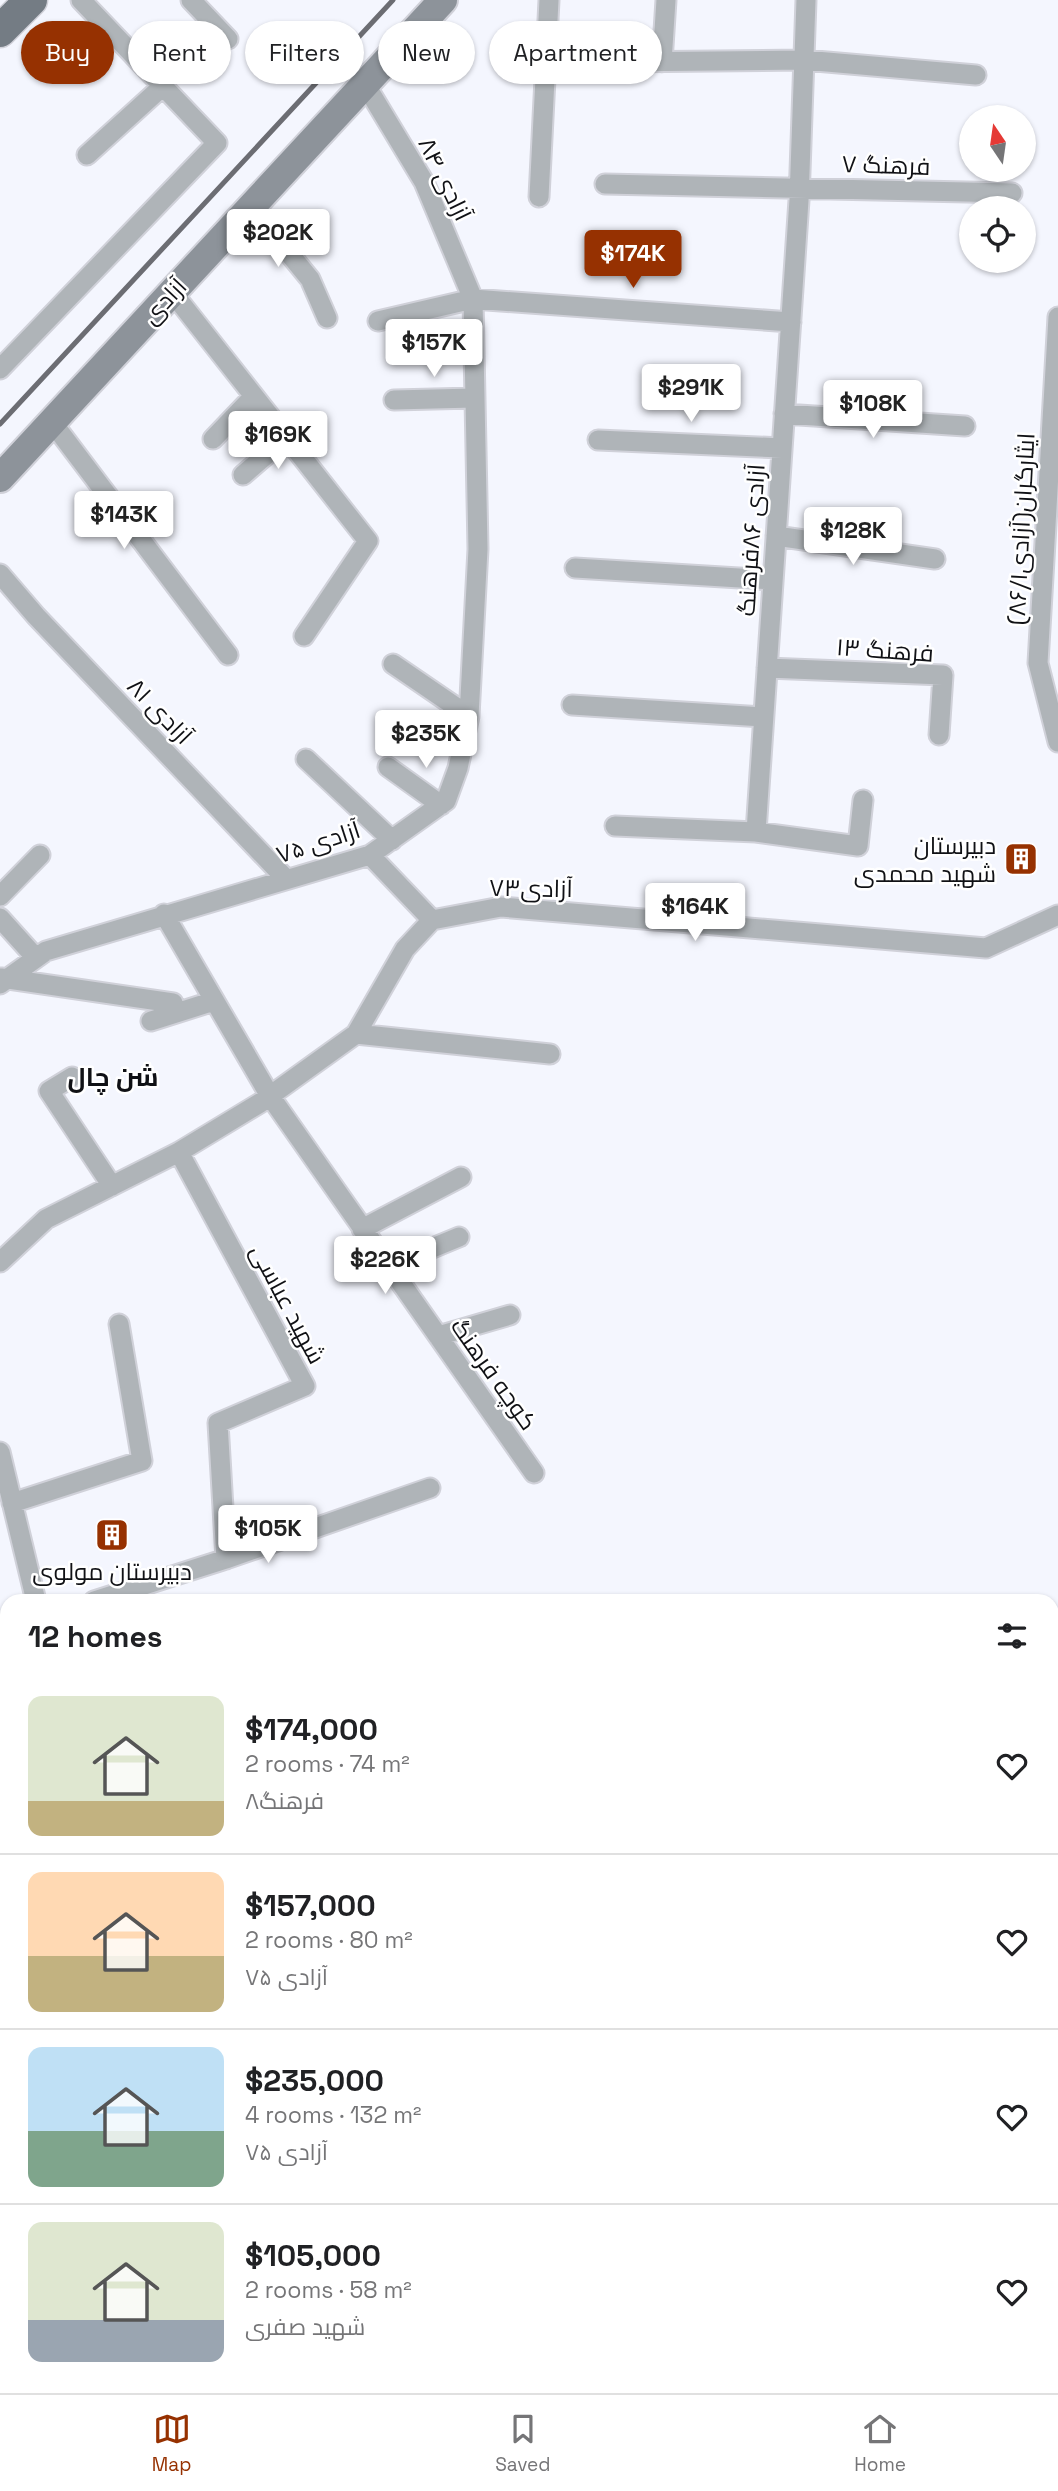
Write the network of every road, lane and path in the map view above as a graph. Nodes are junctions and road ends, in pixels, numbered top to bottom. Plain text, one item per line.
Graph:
1 (31, 0) edge
2 (81, 0) edge
3 (191, 0) edge
4 (443, 0) edge
5 (549, 0) edge
6 (666, 0) edge
7 (806, 0) edge
8 (211, 21) edge
9 (0, 31) edge
10 (804, 60) junction
11 (662, 62) joint
12 (976, 75) dead end
13 (365, 84) junction
14 (163, 86) junction
15 (87, 155) dead end
16 (605, 184) dead end
17 (799, 187) junction
18 (1012, 193) dead end
19 (539, 197) dead end
20 (251, 207) junction
21 (172, 292) junction
22 (472, 299) junction
23 (327, 317) dead end
24 (1058, 317) edge
25 (378, 321) dead end
26 (790, 322) junction
27 (0, 369) edge
28 (254, 396) junction
29 (474, 398) junction
30 (394, 400) dead end
31 (784, 414) junction
32 (52, 422) junction
33 (965, 426) dead end
34 (287, 437) junction
35 (213, 439) dead end
36 (598, 440) dead end
37 (782, 448) junction
38 (243, 475) dead end
39 (0, 478) edge
40 (776, 536) junction
41 (935, 559) dead end
42 (575, 568) dead end
43 (0, 574) edge
44 (773, 580) junction
45 (304, 636) dead end
46 (228, 655) dead end
47 (393, 664) dead end
48 (767, 668) junction
49 (572, 705) dead end
50 (469, 716) junction
51 (763, 717) junction
52 (939, 735) dead end
53 (1058, 742) edge
54 (306, 759) dead end
55 (388, 767) dead end
56 (863, 800) dead end
57 (441, 805) junction
58 (615, 826) dead end
59 (755, 832) junction
60 (392, 840) junction
61 (40, 855) dead end
62 (370, 855) junction
63 (286, 879) junction
64 (0, 896) edge
65 (164, 914) junction
66 (1058, 915) edge
67 (0, 918) edge
68 (432, 920) junction
69 (36, 958) junction
70 (0, 978) edge
71 (0, 984) edge
72 (214, 1001) junction
73 (173, 1003) dead end
74 (151, 1021) dead end
75 (356, 1034) junction
76 (550, 1054) dead end
77 (72, 1077) dead end
78 (270, 1096) junction
79 (179, 1152) junction
80 (461, 1177) dead end
81 (112, 1186) junction
82 (362, 1228) junction
83 (459, 1237) dead end
84 (3, 1251) edge
85 (389, 1266) junction
86 (510, 1315) dead end
87 (119, 1324) dead end
88 (438, 1336) junction
89 (0, 1452) edge
90 (534, 1473) dead end
91 (430, 1488) dead end
92 (12, 1503) junction
93 (226, 1559) junction
94 (34, 1594) edge
95 (116, 1594) edge

1 - 9 main road
2 - 14 street
3 - 8 street
4 - 13 street, آزادی
5 - 19 street
6 - 11 street
7 - 10 street, آزادی ۸۶فرهنگ
10 - 11 street
10 - 12 street
10 - 17 street, آزادی ۸۶فرهنگ
13 - 20 street, آزادی
13 - 22 street, آزادی ۸۴
14 - 15 street
14 - 27 street
16 - 17 street, فرهنگ ۷
17 - 18 street, فرهنگ ۷
17 - 26 street, آزادی ۸۶فرهنگ
20 - 21 street, آزادی
20 - 23 street
21 - 28 street
21 - 32 street, آزادی
22 - 25 street
22 - 26 street
22 - 29 street, آزادی ۷۵
24 - 53 street, ایثارگران(آزادی۸۶/۱)
26 - 31 street, آزادی ۸۶فرهنگ
28 - 34 street
28 - 35 street
29 - 30 street
29 - 50 street, آزادی ۷۵
31 - 33 street
31 - 37 street, آزادی ۸۶فرهنگ
32 - 39 street, آزادی
32 - 46 street
34 - 38 street
34 - 45 street
36 - 37 street
37 - 40 street, آزادی ۸۶فرهنگ
40 - 41 street
40 - 44 street, آزادی ۸۶فرهنگ
42 - 44 street
43 - 63 street, آزادی ۸۱
44 - 48 street, آزادی ۸۶فرهنگ
47 - 50 street
48 - 51 street, آزادی ۸۶فرهنگ
48 - 52 street, فرهنگ ۱۳
49 - 51 street
50 - 57 street, آزادی ۷۵
51 - 59 street, آزادی ۸۶فرهنگ
54 - 60 street
55 - 57 street
56 - 59 street
57 - 60 street, آزادی ۷۵
58 - 59 street
60 - 62 street, آزادی ۷۵
61 - 64 street
62 - 63 street, آزادی ۷۵
62 - 68 street
63 - 65 street, آزادی ۷۵
65 - 69 street, آزادی ۷۵
65 - 72 street, کوچه فرهنگ
66 - 68 street, آزادی۷۳
67 - 69 street
68 - 75 street
69 - 71 street, آزادی ۷۵
70 - 73 street
72 - 74 street
72 - 78 street, کوچه فرهنگ
75 - 76 street
75 - 78 street
77 - 81 street
78 - 79 street
78 - 82 street, کوچه فرهنگ
79 - 81 street
79 - 93 street, شهید عباسی
80 - 82 street
81 - 84 street
82 - 85 street, کوچه فرهنگ
83 - 85 street
85 - 88 street, کوچه فرهنگ
86 - 88 street
87 - 92 street
88 - 90 street, کوچه فرهنگ
89 - 92 street
91 - 93 street
92 - 94 street
93 - 95 street

